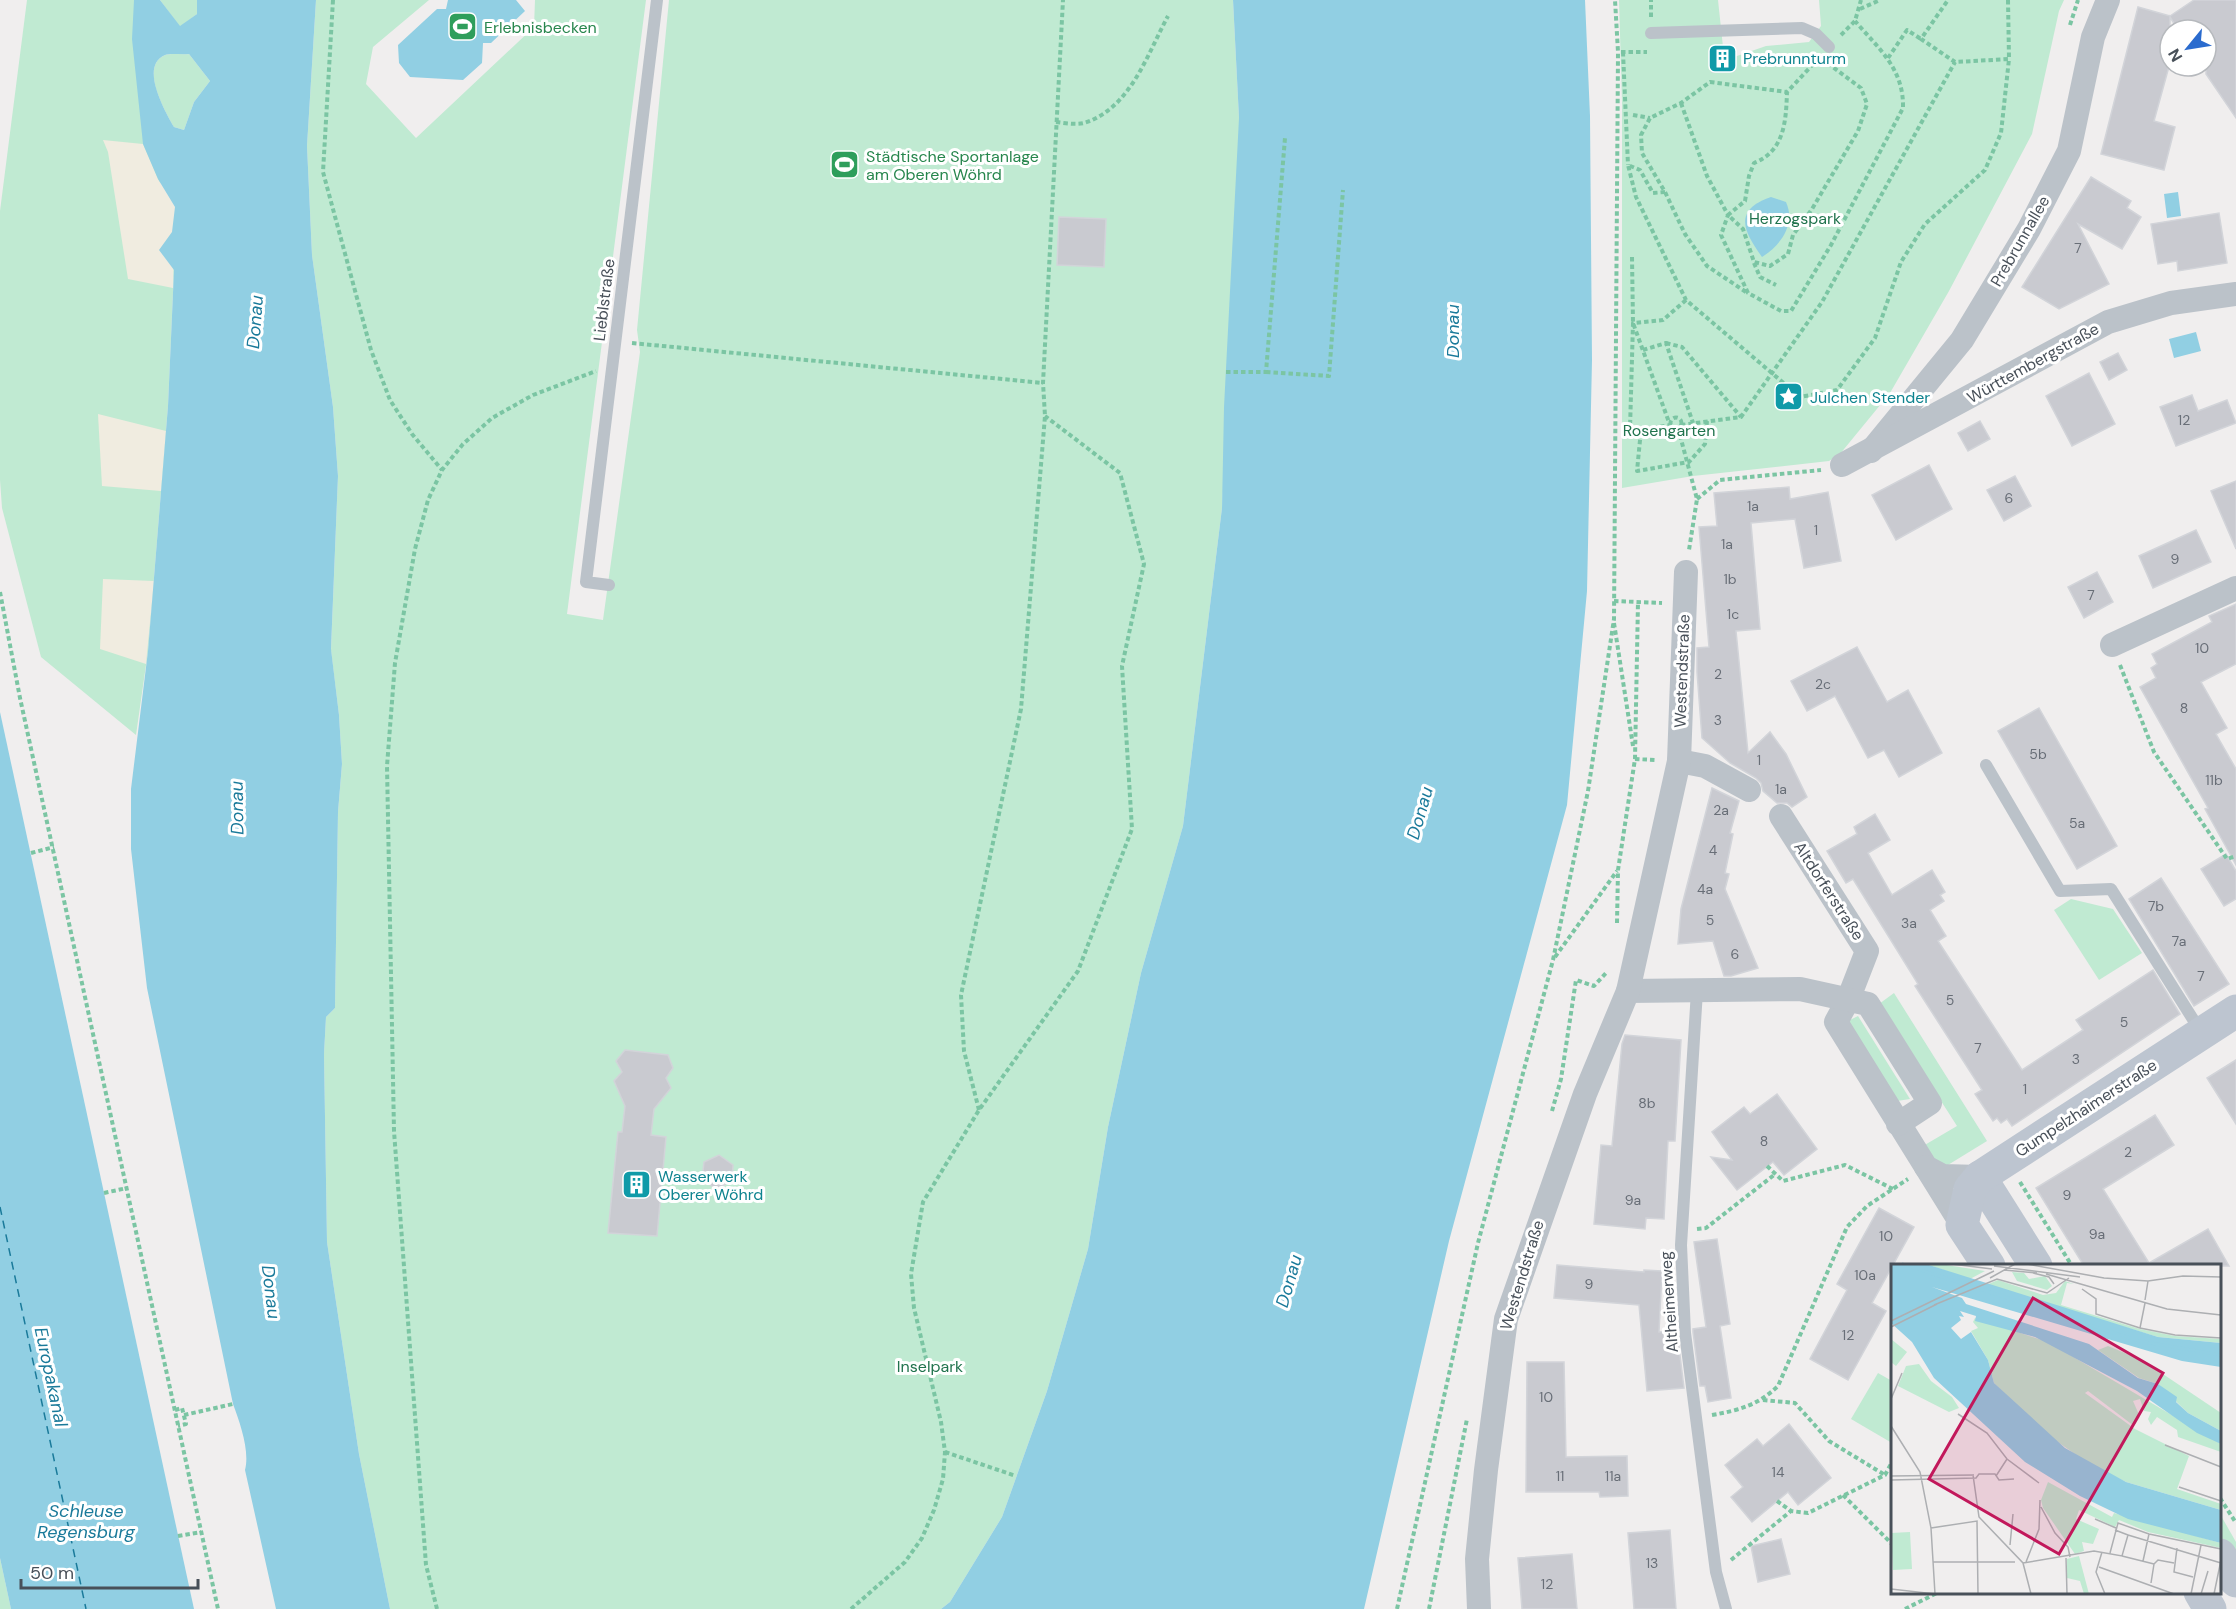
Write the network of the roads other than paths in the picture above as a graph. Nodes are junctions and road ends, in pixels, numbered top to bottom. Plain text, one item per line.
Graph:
1 (657, 0) edge
2 (2108, 0) edge
3 (1651, 33) dead end
4 (1829, 47) dead end
5 (2236, 294) edge
6 (1871, 451) junction
7 (1842, 465) road end
8 (1686, 572) road end
9 (609, 585) dead end
10 (2236, 588) edge
11 (2112, 645) road end
12 (1679, 761) junction
13 (1986, 765) dead end
14 (1749, 790) dead end
15 (1781, 816) dead end
16 (1628, 991) junction
17 (1697, 991) junction
18 (1848, 1000) junction
19 (2236, 1011) edge
20 (2202, 1033) junction
21 (1898, 1124) junction
22 (1926, 1167) junction
23 (1980, 1177) junction
24 (1962, 1225) junction
25 (1988, 1264) edge
26 (2035, 1264) edge
27 (2221, 1557) edge
28 (2236, 1581) edge
29 (2201, 1594) edge
30 (1479, 1609) edge
31 (1726, 1609) edge
32 (2210, 1609) edge

1 - 9 lane, Lieblstraße
2 - 6 street, Prebrunnallee
3 - 4 lane
5 - 6 street, Württembergstraße
6 - 7 street, Württembergstraße
8 - 12 street, Westendstraße
10 - 11 street
12 - 14 street
12 - 16 street, Westendstraße
13 - 20 lane
15 - 18 street, Altdorferstraße
16 - 17 street
16 - 30 street, Westendstraße
17 - 18 street
17 - 31 lane, Altheimerweg
18 - 21 street, Altdorferstraße
18 - 21 street
19 - 20 street, Gumpelzhaimerstraße
20 - 23 street, Gumpelzhaimerstraße
21 - 22 street, Altdorferstraße
22 - 23 street
22 - 24 street, Altdorferstraße
23 - 24 street, Gumpelzhaimerstraße
23 - 26 street
24 - 25 street, Altdorferstraße
27 - 28 street
29 - 32 street

